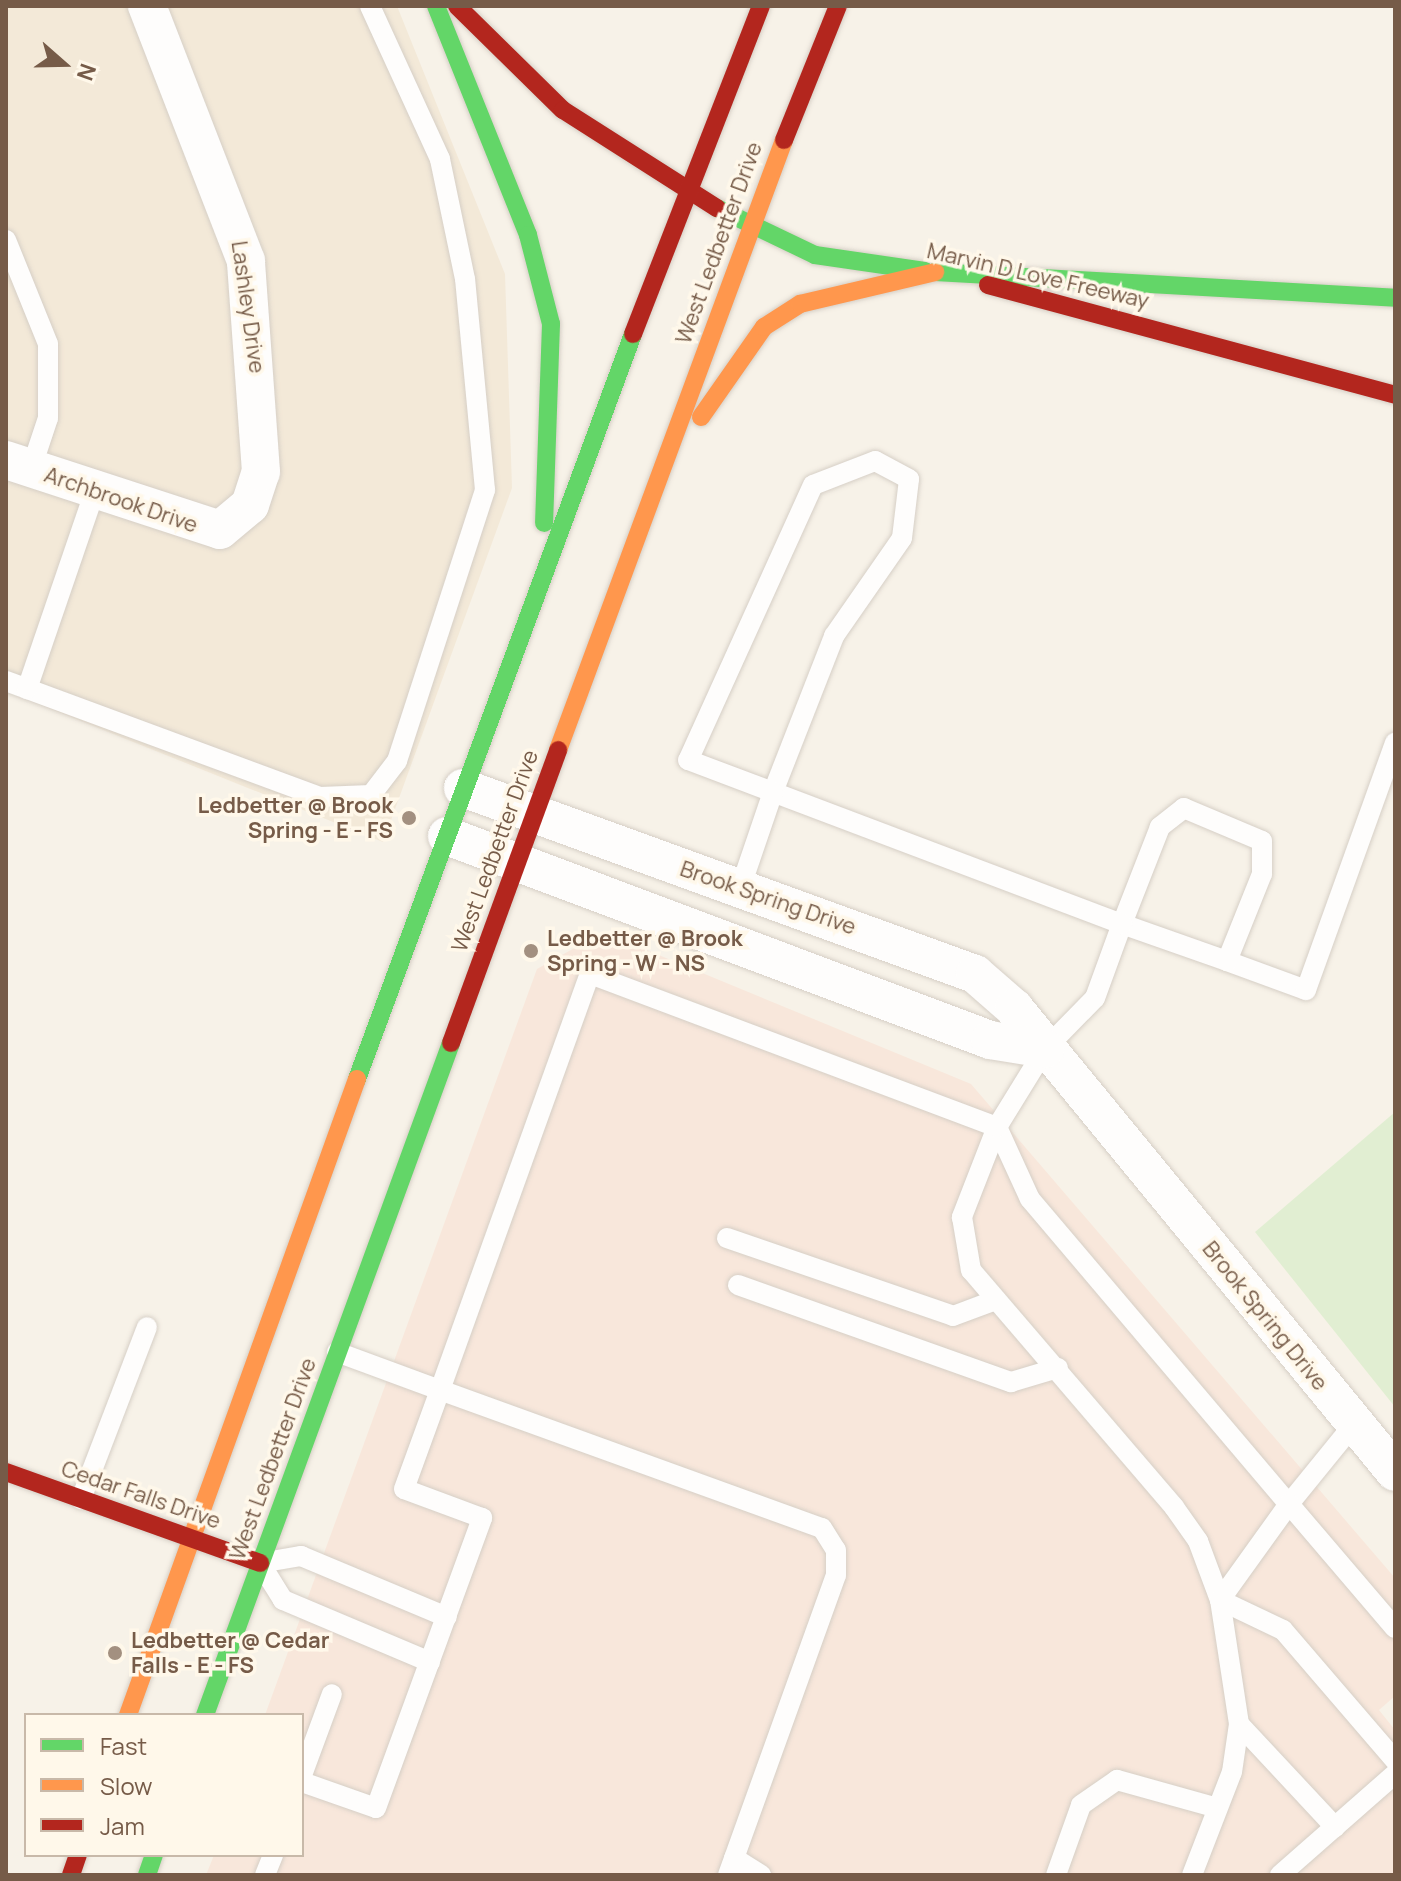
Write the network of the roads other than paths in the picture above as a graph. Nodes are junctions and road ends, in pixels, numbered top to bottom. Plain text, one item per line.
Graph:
1 (147, 6) edge
2 (370, 6) edge
3 (436, 6) edge
4 (457, 6) edge
5 (761, 6) edge
6 (838, 6) edge
7 (686, 193) junction
8 (749, 227) junction
9 (6, 240) edge
10 (935, 272) junction
11 (1395, 298) edge
12 (1395, 395) edge
13 (18, 464) edge
14 (94, 493) junction
15 (643, 516) junction
16 (235, 521) joint
17 (534, 590) junction
18 (6, 681) edge
19 (27, 689) junction
20 (1395, 743) edge
21 (463, 788) junction
22 (773, 792) junction
23 (533, 816) junction
24 (447, 836) junction
25 (516, 863) junction
26 (740, 889) junction
27 (1122, 924) junction
28 (1227, 961) junction
29 (1045, 1049) junction
30 (997, 1127) junction
31 (727, 1238) dead end
32 (738, 1285) dead end
33 (996, 1300) junction
34 (147, 1327) dead end
35 (337, 1352) junction
36 (1058, 1368) junction
37 (440, 1390) junction
38 (1354, 1424) junction
39 (6, 1472) edge
40 (1395, 1472) edge
41 (81, 1499) junction
42 (1289, 1504) junction
43 (192, 1537) junction
44 (260, 1563) junction
45 (1220, 1600) junction
46 (447, 1617) junction
47 (1395, 1628) edge
48 (430, 1662) junction
49 (332, 1694) dead end
50 (129, 1713) edge
51 (206, 1713) edge
52 (1239, 1724) junction
53 (1395, 1760) edge
54 (304, 1770) edge
55 (1395, 1774) edge
56 (304, 1783) edge
57 (1217, 1808) junction
58 (1335, 1827) junction
59 (731, 1867) edge
60 (1197, 1873) edge
61 (761, 1875) edge
62 (1056, 1875) edge
63 (1280, 1875) edge

1 - 16 street, Lashley Drive
2 - 19 lane
3 - 17 main road
4 - 7 main road, Marvin D Love Freeway
5 - 7 main road
6 - 8 main road, West Ledbetter Drive
7 - 8 main road, Marvin D Love Freeway
7 - 17 main road
8 - 10 main road, Marvin D Love Freeway
8 - 15 main road, West Ledbetter Drive
9 - 13 lane
10 - 11 main road
10 - 12 main road, Marvin D Love Freeway
10 - 15 main road
13 - 14 street, Archbrook Drive
14 - 16 street, Archbrook Drive
14 - 19 lane
15 - 23 main road, West Ledbetter Drive
17 - 21 main road
18 - 19 lane
20 - 28 lane
21 - 23 street, Brook Spring Drive
21 - 24 main road
22 - 22 lane
22 - 26 lane
22 - 27 lane
23 - 25 main road, West Ledbetter Drive
23 - 26 street, Brook Spring Drive
24 - 25 street
24 - 43 main road
25 - 29 street
25 - 35 main road, West Ledbetter Drive
26 - 29 street, Brook Spring Drive
27 - 28 lane
27 - 28 lane
27 - 29 lane
29 - 30 lane
29 - 38 street, Brook Spring Drive
30 - 33 lane
30 - 37 lane
30 - 42 lane
31 - 33 lane
32 - 36 lane
33 - 36 lane
34 - 41 lane
35 - 37 lane
35 - 44 main road, West Ledbetter Drive
36 - 45 lane
37 - 46 lane
37 - 59 lane
38 - 40 street, Brook Spring Drive
38 - 42 lane
39 - 41 main road, Cedar Falls Drive
41 - 43 main road, Cedar Falls Drive
42 - 45 lane
42 - 47 lane
43 - 44 main road, Cedar Falls Drive
43 - 50 main road
44 - 46 lane
44 - 48 lane
44 - 51 main road, West Ledbetter Drive
45 - 52 lane
45 - 53 lane
46 - 48 lane
48 - 56 lane
49 - 54 lane
52 - 57 lane
52 - 58 lane
55 - 58 lane
57 - 60 lane
57 - 62 lane
58 - 63 lane
59 - 61 lane

